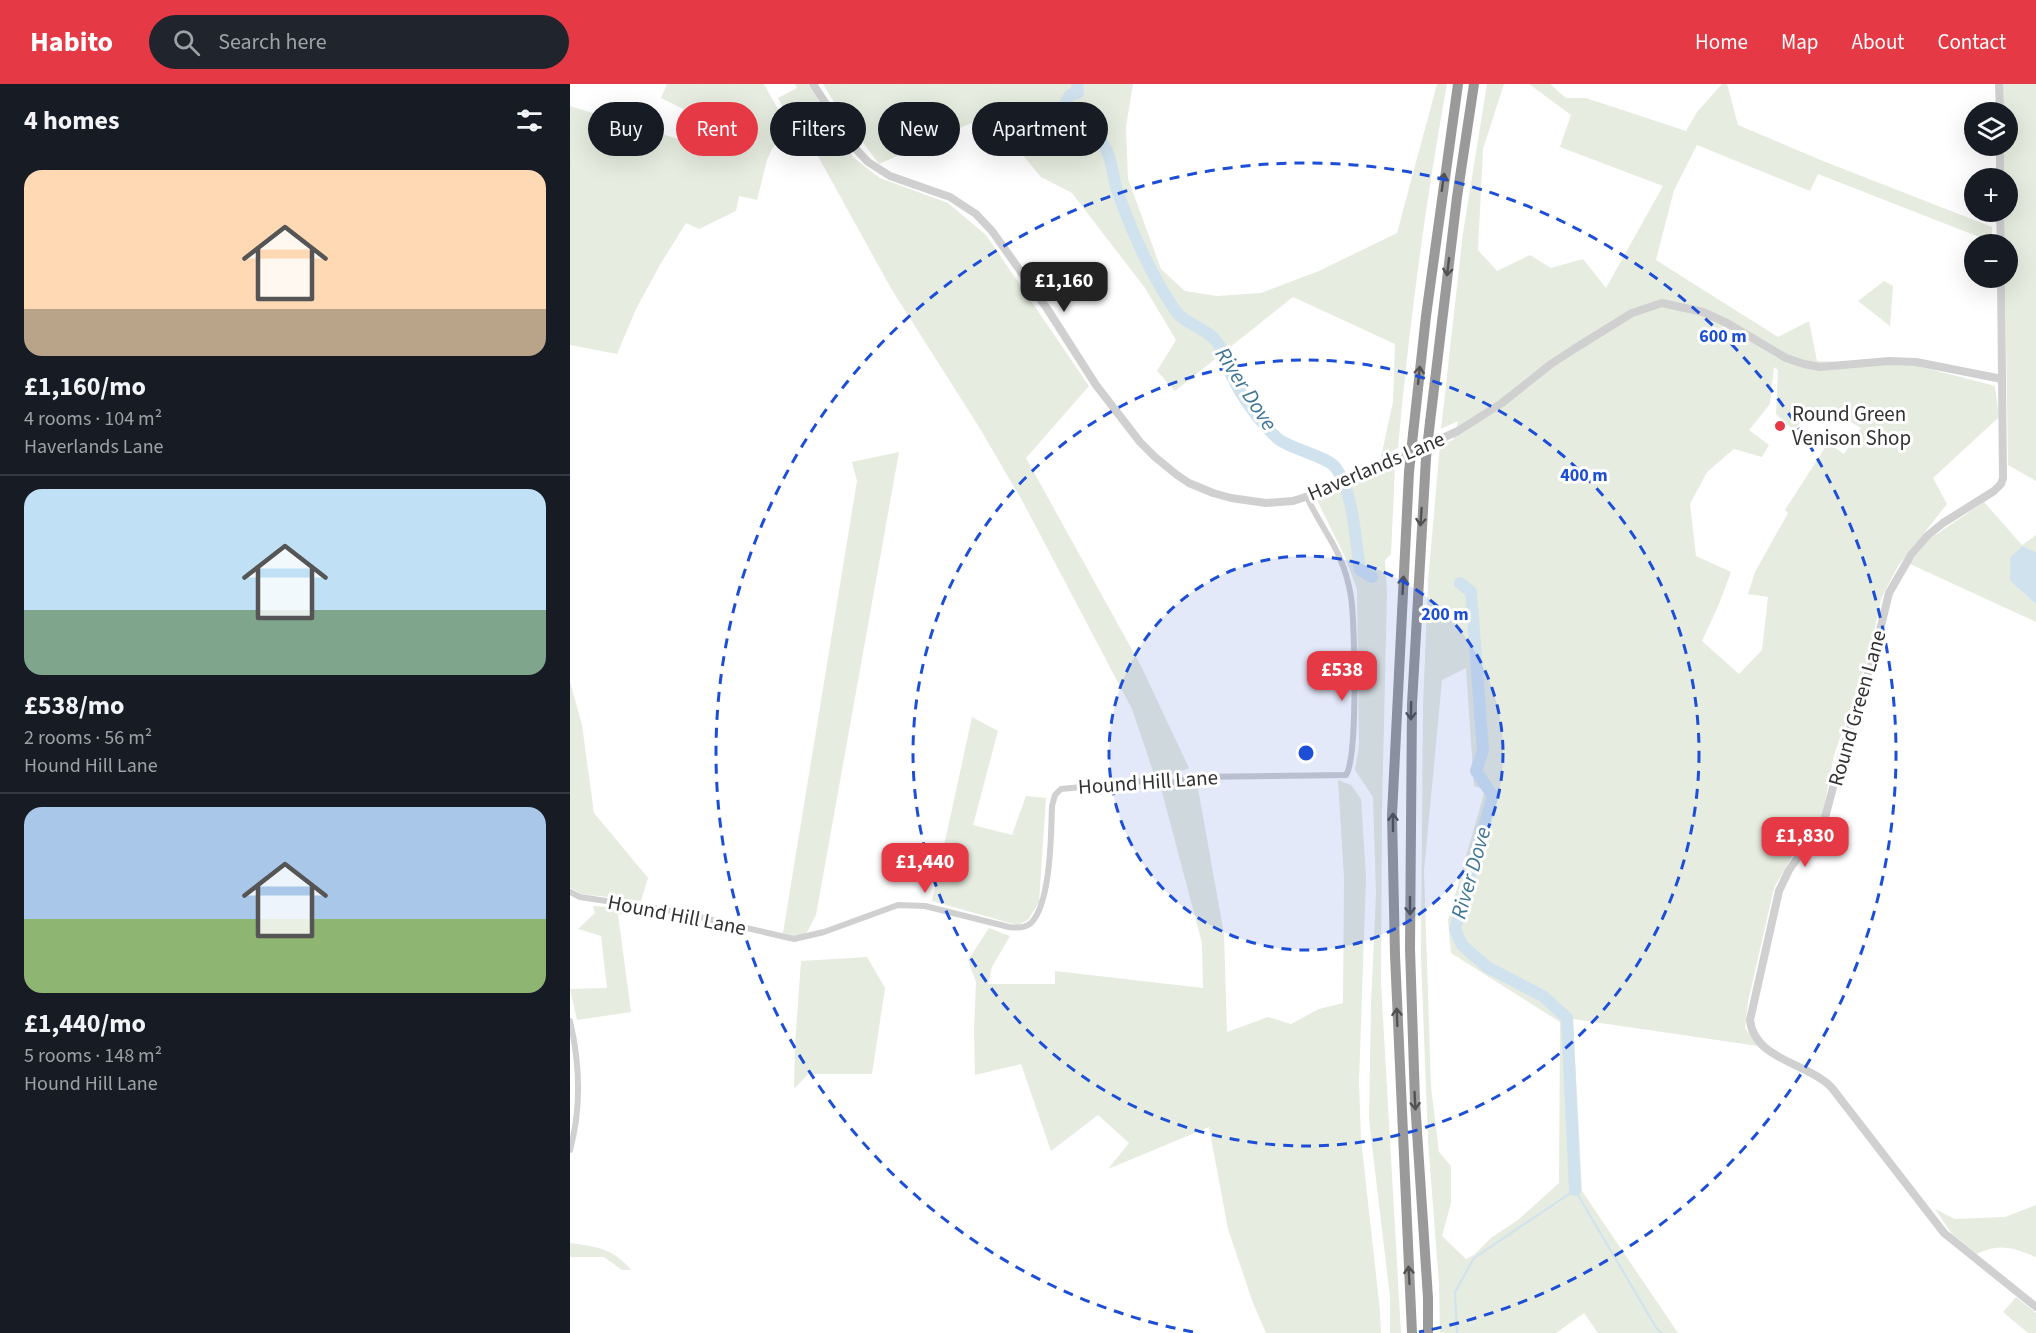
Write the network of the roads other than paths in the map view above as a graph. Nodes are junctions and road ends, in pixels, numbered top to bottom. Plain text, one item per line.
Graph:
1 (813, 84) edge
2 (1458, 84) edge
3 (1474, 84) edge
4 (1999, 84) edge
5 (2000, 102) edge
6 (2001, 288) edge
7 (2002, 379) junction
8 (1307, 497) junction
9 (570, 892) edge
10 (570, 1021) edge
11 (570, 1150) edge
12 (2036, 1307) edge
13 (1412, 1333) edge
14 (1428, 1333) edge

1 - 8 street, Haverlands Lane
13 -> 2 highway, bridge
3 -> 14 highway, bridge
4 - 5 street
6 - 7 street
7 - 8 street, Haverlands Lane
7 - 12 street, Round Green Lane
8 - 9 street, Hound Hill Lane
10 - 11 street

